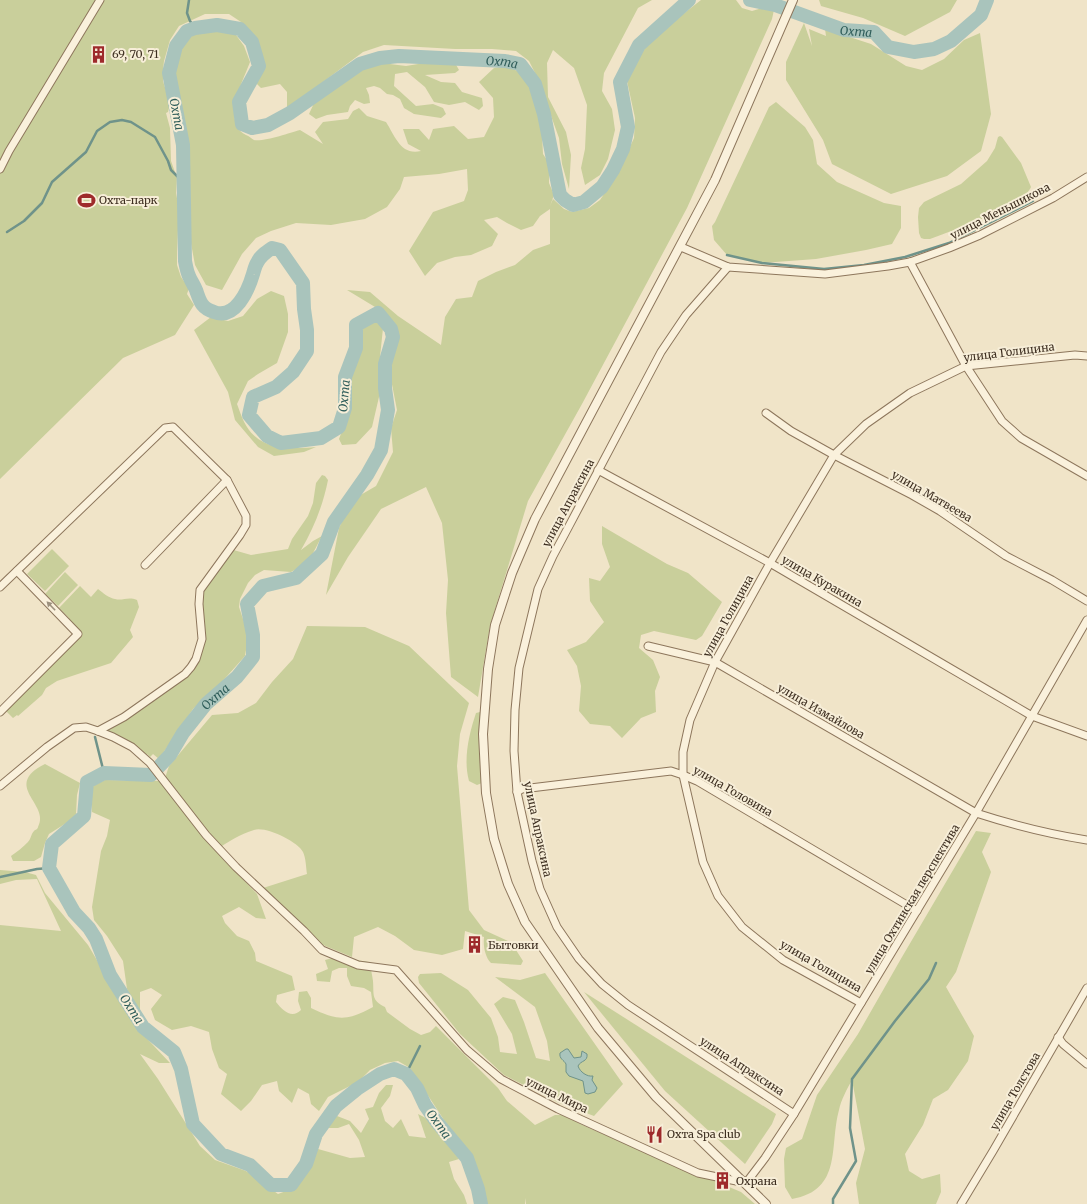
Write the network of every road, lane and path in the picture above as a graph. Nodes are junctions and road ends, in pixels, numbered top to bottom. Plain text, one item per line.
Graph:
1 (100, 0) edge
2 (793, 0) edge
3 (0, 169) edge
4 (1087, 177) edge
5 (681, 247) junction
6 (910, 262) junction
7 (728, 267) junction
8 (1087, 356) edge
9 (966, 366) junction
10 (766, 413) dead end
11 (834, 455) junction
12 (598, 470) junction
13 (1087, 476) edge
14 (227, 480) junction
15 (770, 563) junction
16 (145, 565) dead end
17 (17, 571) junction
18 (0, 587) edge
19 (1087, 601) edge
20 (1087, 620) edge
21 (648, 646) dead end
22 (715, 662) junction
23 (0, 712) edge
24 (1032, 716) junction
25 (98, 731) junction
26 (1087, 736) edge
27 (683, 775) junction
28 (0, 786) edge
29 (517, 792) junction
30 (976, 812) junction
31 (1087, 840) edge
32 (917, 912) junction
33 (1087, 988) edge
34 (861, 1003) junction
35 (1058, 1037) junction
36 (1087, 1064) edge
37 (794, 1114) junction
38 (746, 1183) junction
39 (766, 1204) edge
40 (961, 1204) edge

1 - 3 street
2 - 5 street
4 - 6 street, улица Меньшикова
5 - 7 street, улица Меньшикова
5 - 38 street
6 - 7 street, улица Меньшикова
6 - 9 street
7 - 12 street, улица Апраксина
8 - 9 street, улица Голицина
9 - 11 street, улица Голицина
9 - 13 street
10 - 11 street, улица Матвеева
11 - 15 street, улица Голицина
11 - 19 street, улица Матвеева
12 - 15 street, улица Куракина
12 - 29 street, улица Апраксина
14 - 16 street
14 - 17 street
14 - 25 street
15 - 22 street, улица Голицина
15 - 24 street, улица Куракина
17 - 18 street
23 -> 17 street
20 - 24 street, улица Охтинская перспектива
21 - 22 street, улица Измайлова
22 - 27 street, улица Голицина
22 - 30 street, улица Измайлова
24 - 26 street, улица Куракина
24 - 30 street, улица Охтинская перспектива
25 - 28 street
25 - 38 street, улица Мира
27 - 29 street, улица Головина
27 - 32 street, улица Головина
27 - 34 street, улица Голицина
29 - 37 street, улица Апраксина
30 - 31 street, улица Измайлова
30 - 32 street, улица Охтинская перспектива
32 - 34 street, улица Охтинская перспектива
33 - 35 street, улица Толстова
34 - 37 street, улица Охтинская перспектива
35 - 36 street
35 - 40 street, улица Толстова
37 - 38 street, улица Охтинская перспектива
38 - 39 street

